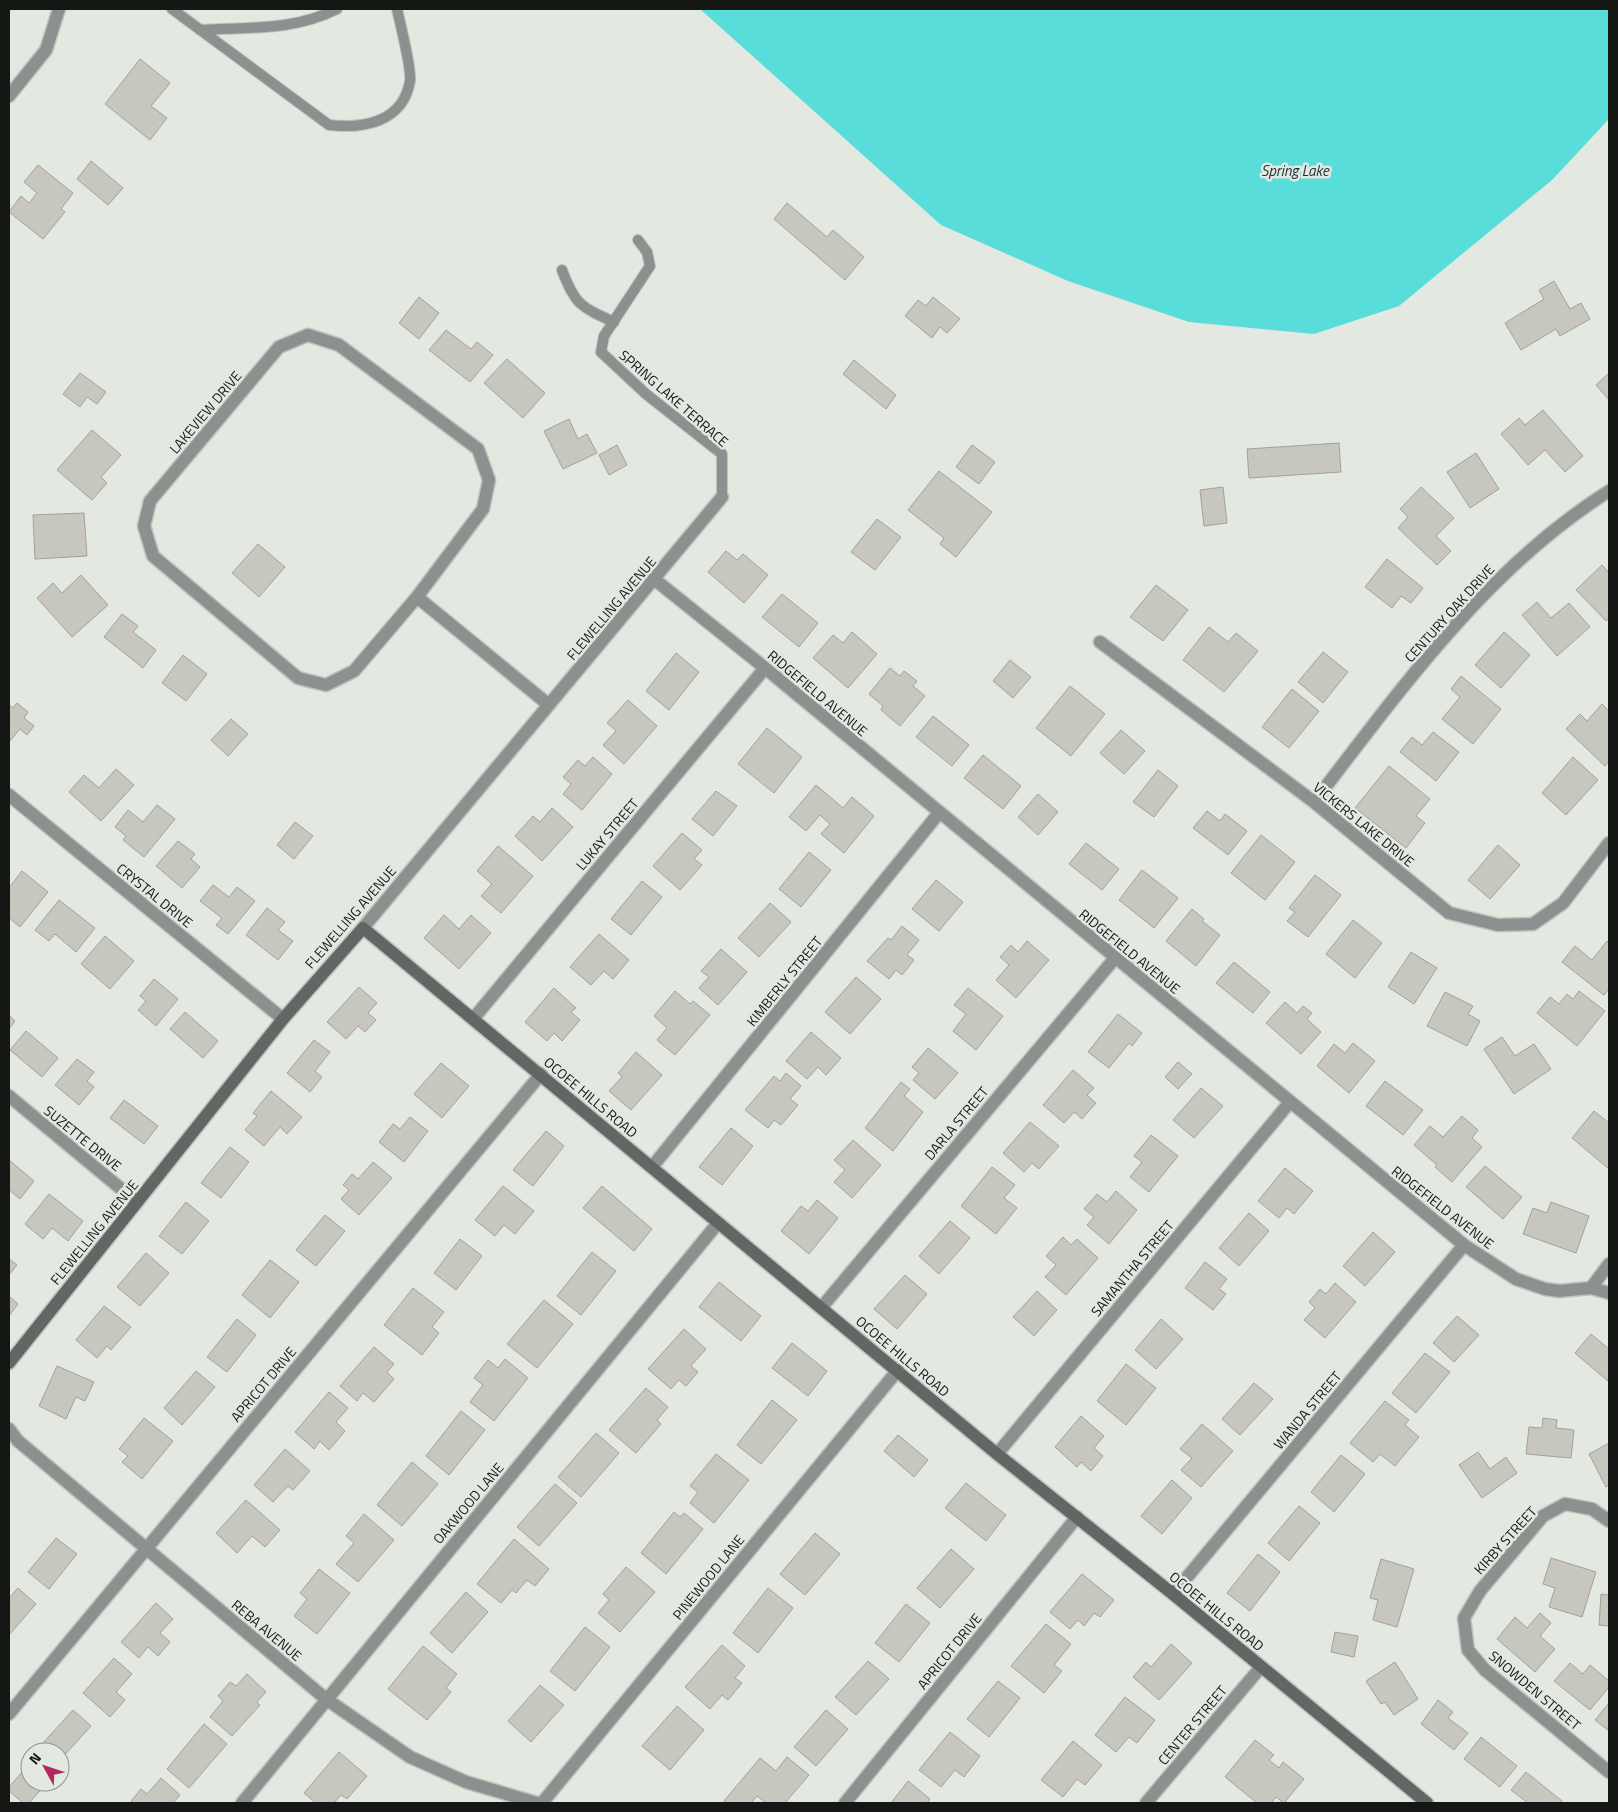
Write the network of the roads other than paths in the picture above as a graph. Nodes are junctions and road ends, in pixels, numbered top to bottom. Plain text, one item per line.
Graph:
1 (59, 9) edge
2 (172, 9) edge
3 (337, 9) edge
4 (397, 9) edge
5 (200, 30) junction
6 (9, 96) edge
7 (638, 240) dead end
8 (562, 270) dead end
9 (614, 322) junction
10 (1609, 491) edge
11 (722, 497) joint
12 (654, 579) junction
13 (417, 597) junction
14 (1100, 642) dead end
15 (765, 668) junction
16 (549, 705) junction
17 (9, 795) edge
18 (1314, 802) junction
19 (939, 813) junction
20 (1609, 843) edge
21 (363, 928) junction
22 (1115, 958) junction
23 (283, 1019) junction
24 (473, 1019) junction
25 (541, 1074) junction
26 (9, 1096) edge
27 (1290, 1102) junction
28 (652, 1168) junction
29 (137, 1202) junction
30 (718, 1223) junction
31 (1464, 1245) junction
32 (1609, 1264) edge
33 (1592, 1288) junction
34 (1609, 1293) edge
35 (821, 1308) junction
36 (9, 1363) edge
37 (898, 1370) junction
38 (9, 1429) edge
39 (997, 1454) junction
40 (1077, 1517) junction
41 (1609, 1521) edge
42 (147, 1548) junction
43 (1480, 1591) joint
44 (1173, 1594) junction
45 (1261, 1667) junction
46 (326, 1699) junction
47 (9, 1714) edge
48 (1609, 1772) edge
49 (242, 1803) edge
50 (538, 1803) edge
51 (542, 1803) edge
52 (845, 1803) edge
53 (1146, 1803) edge
54 (1427, 1803) edge

1 - 6 street
2 - 5 lane
3 - 5 lane
4 - 5 lane
7 - 9 lane
8 - 9 lane
9 - 11 lane, SPRING LAKE TERRACE
10 - 18 street, CENTURY OAK DRIVE
11 - 12 street, FLEWELLING AVENUE
12 - 15 street, RIDGEFIELD AVENUE
12 - 16 street, FLEWELLING AVENUE
13 - 13 street, LAKEVIEW DRIVE
13 - 16 street
14 - 18 street, VICKERS LAKE DRIVE
15 - 19 street, RIDGEFIELD AVENUE
15 - 24 street, LUKAY STREET
16 - 21 street, FLEWELLING AVENUE
17 - 23 street, CRYSTAL DRIVE
18 - 20 street, VICKERS LAKE DRIVE
19 - 22 street, RIDGEFIELD AVENUE
19 - 28 street, KIMBERLY STREET
21 - 23 street, FLEWELLING AVENUE
21 - 24 street, OCOEE HILLS ROAD
22 - 27 street, RIDGEFIELD AVENUE
22 - 35 street, DARLA STREET
23 - 29 street, FLEWELLING AVENUE
24 - 25 street, OCOEE HILLS ROAD
25 - 28 street, OCOEE HILLS ROAD
25 - 42 street, APRICOT DRIVE
26 - 29 street, SUZETTE DRIVE
27 - 31 street, RIDGEFIELD AVENUE
27 - 39 street, SAMANTHA STREET
28 - 30 street, OCOEE HILLS ROAD
29 - 36 street, FLEWELLING AVENUE
30 - 35 street, OCOEE HILLS ROAD
30 - 46 street, OAKWOOD LANE
31 - 33 street, RIDGEFIELD AVENUE
31 - 44 street, WANDA STREET
32 - 33 street
33 - 34 street, RIDGEFIELD AVENUE
35 - 37 street, OCOEE HILLS ROAD
37 - 39 street, OCOEE HILLS ROAD
37 - 51 street, PINEWOOD LANE
38 - 42 street, REBA AVENUE
39 - 40 street, OCOEE HILLS ROAD
40 - 44 street, OCOEE HILLS ROAD
40 - 52 street, APRICOT DRIVE
41 - 43 street, KIRBY STREET
42 - 46 street, REBA AVENUE
42 - 47 street, APRICOT DRIVE
43 - 48 street, SNOWDEN STREET
44 - 45 street, OCOEE HILLS ROAD
45 - 53 street, CENTER STREET
45 - 54 street, OCOEE HILLS ROAD
46 - 49 street, OAKWOOD LANE
46 - 50 street, REBA AVENUE

